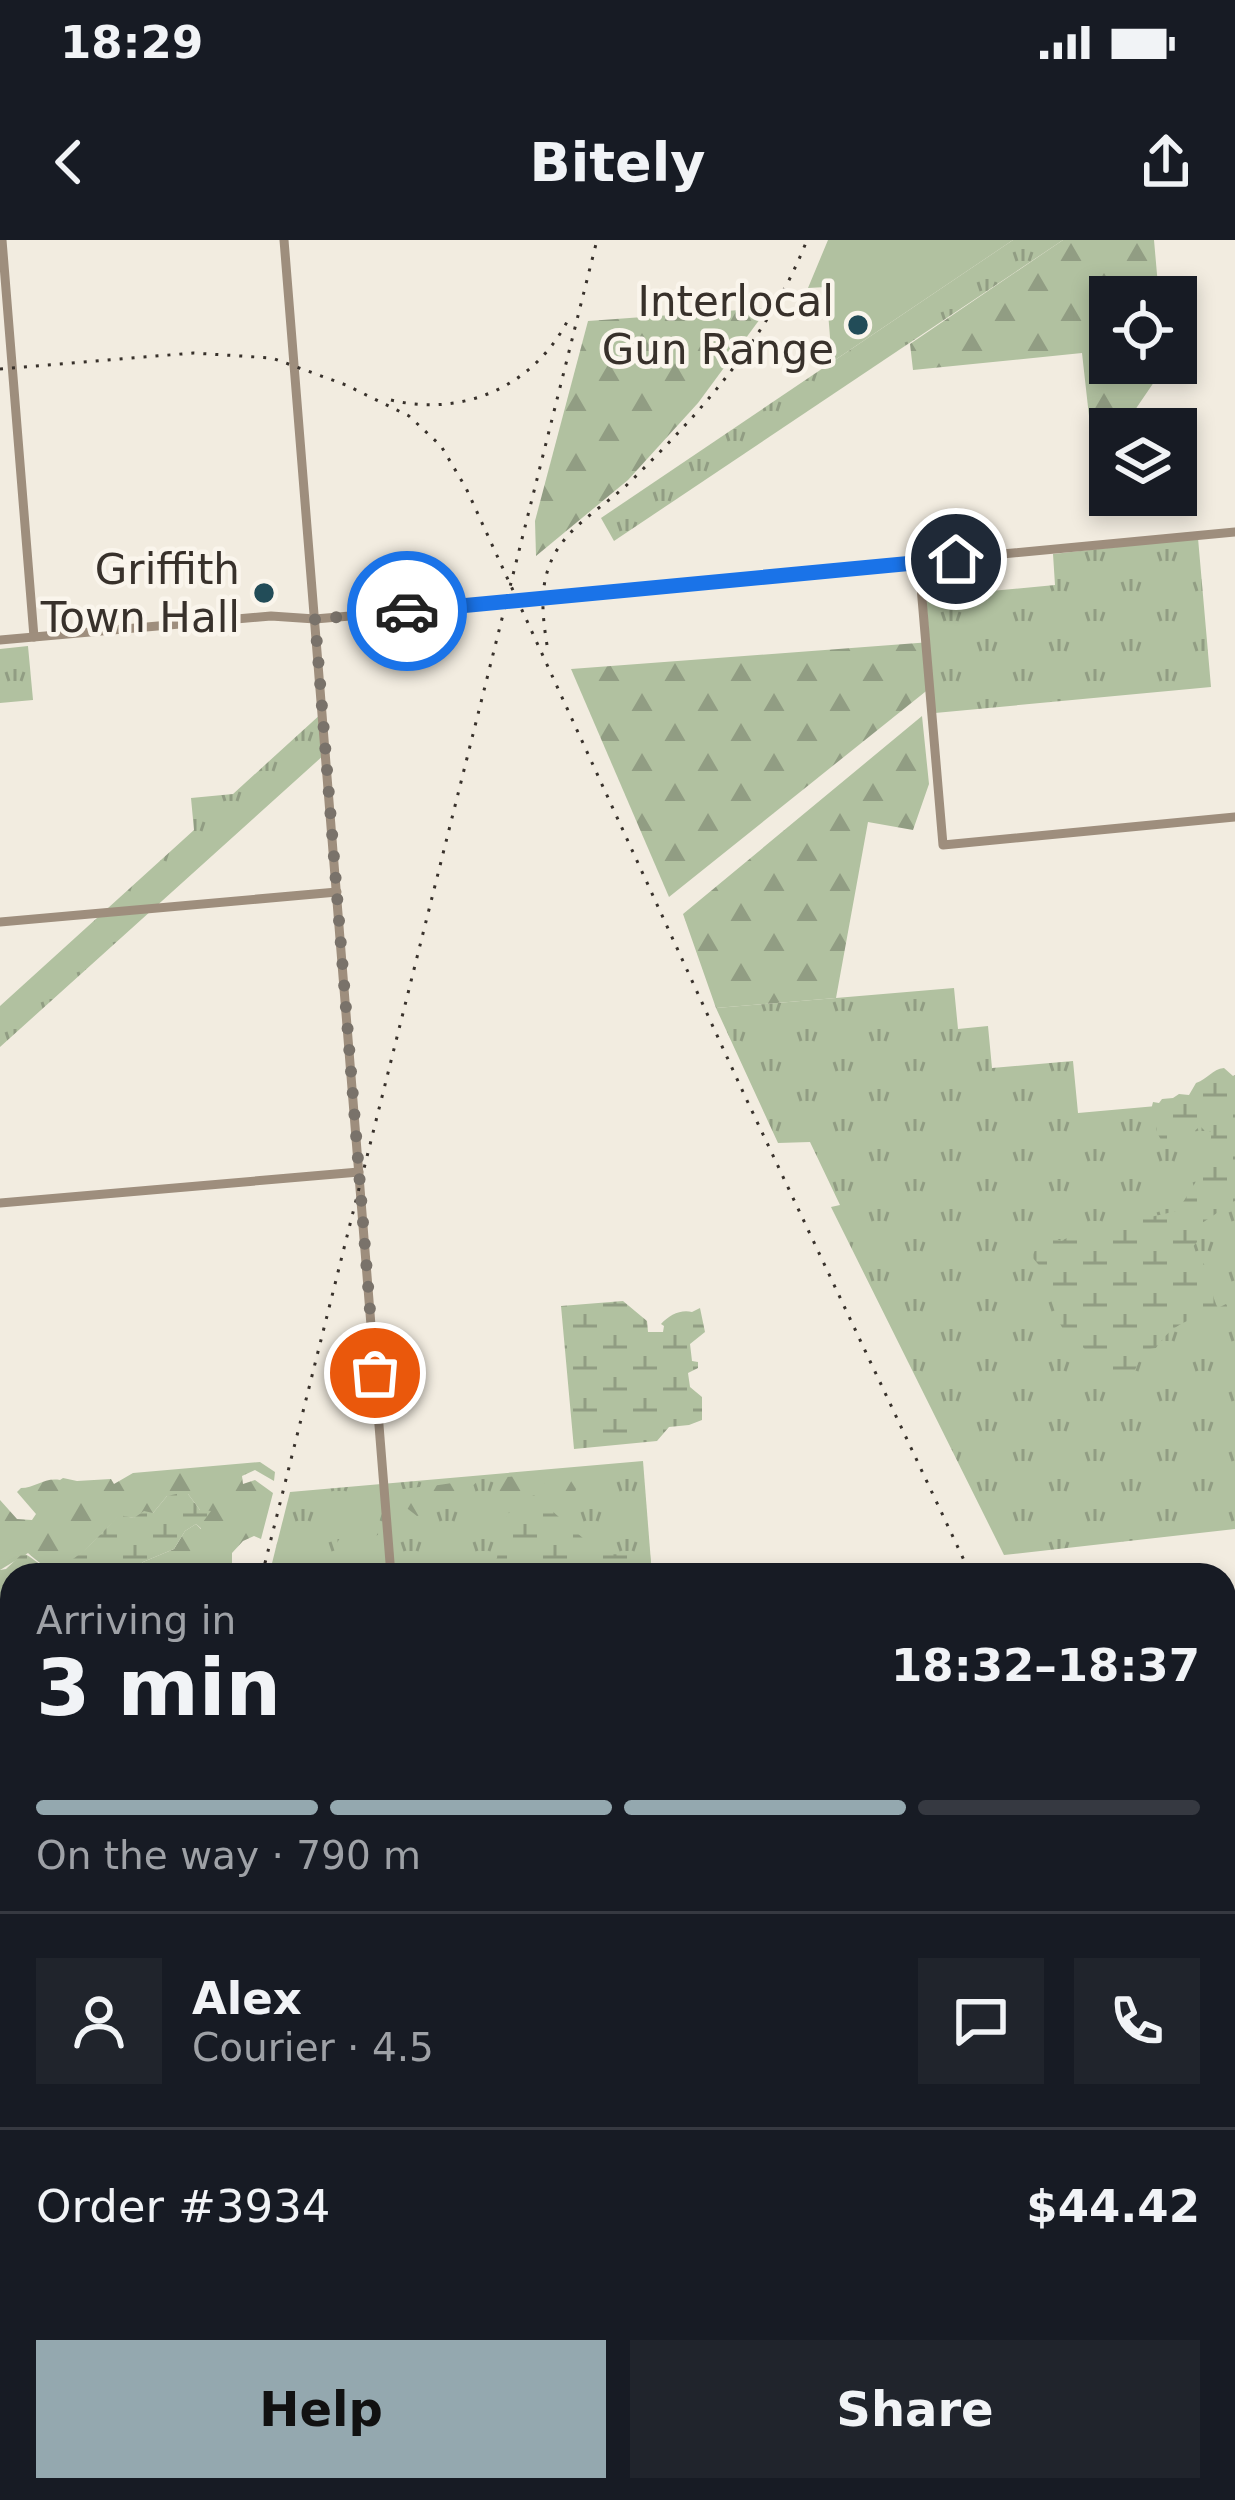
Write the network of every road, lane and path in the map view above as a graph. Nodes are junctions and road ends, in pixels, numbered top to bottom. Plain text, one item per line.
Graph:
1 (2, 240) edge
2 (284, 240) edge
3 (1235, 532) edge
4 (919, 563) junction
5 (315, 619) junction
6 (34, 637) junction
7 (0, 640) edge
8 (1235, 817) edge
9 (337, 892) junction
10 (0, 922) edge
11 (359, 1172) junction
12 (0, 1203) edge
13 (390, 1563) edge

1 - 6 street
2 - 5 street
3 - 4 street
4 - 5 street
4 - 8 street
5 - 6 street
5 - 9 street
6 - 7 street
9 - 10 street
9 - 11 street
11 - 12 street
11 - 13 street

